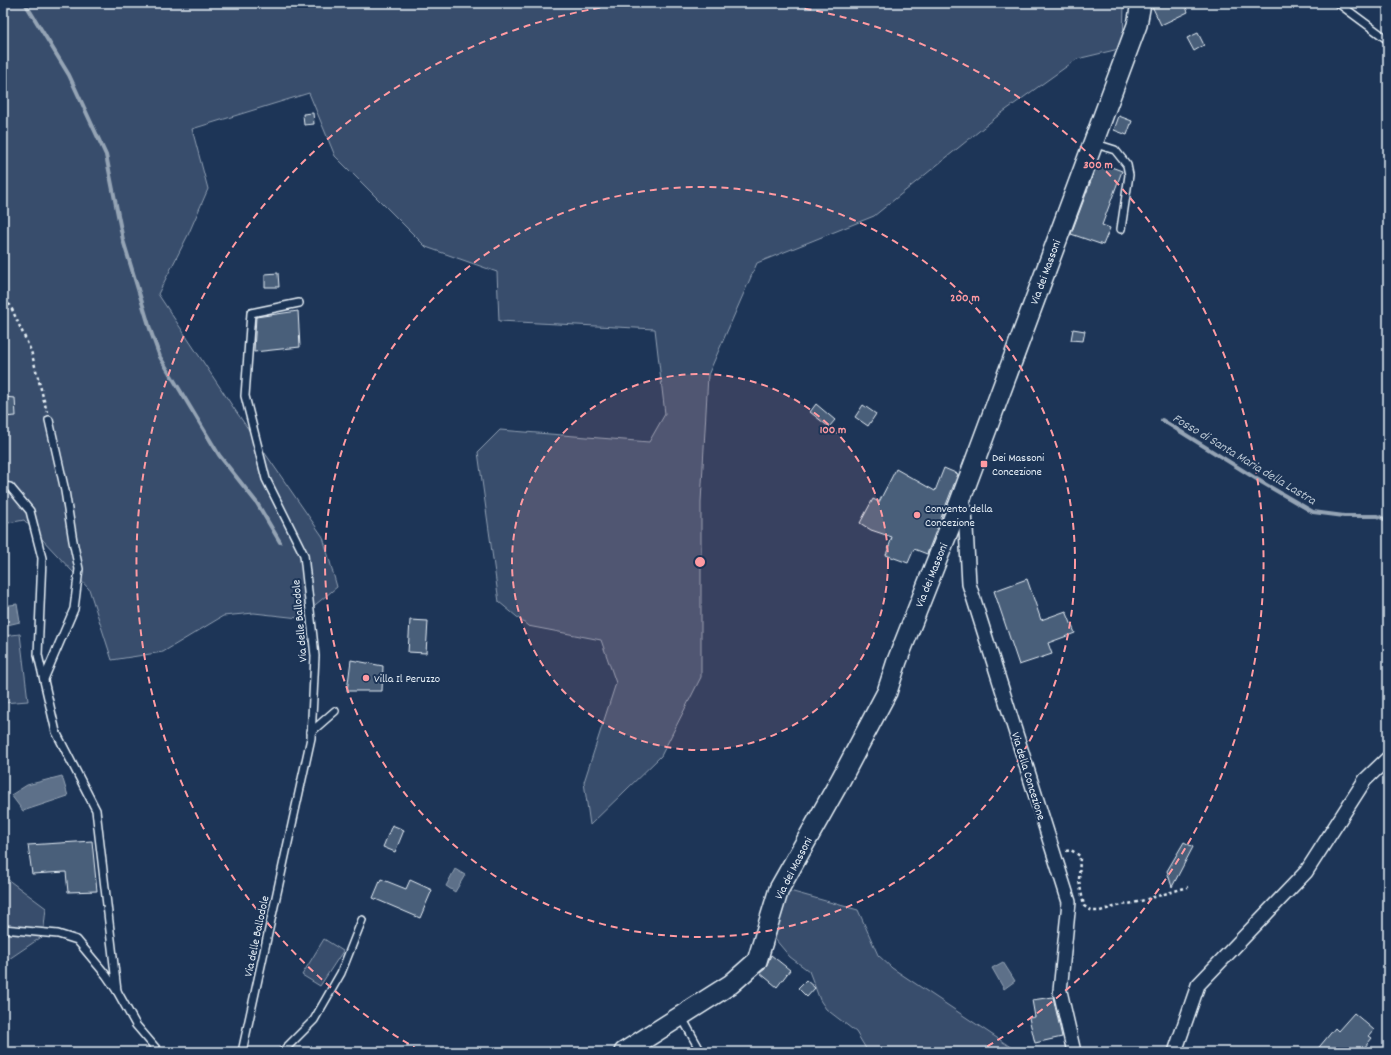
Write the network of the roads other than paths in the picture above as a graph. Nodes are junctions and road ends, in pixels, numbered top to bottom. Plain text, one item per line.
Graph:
1 (1141, 3) edge
2 (1338, 3) edge
3 (1388, 40) edge
4 (1093, 143) junction
5 (1121, 229) dead end
6 (299, 303) dead end
7 (49, 420) road end
8 (3, 486) edge
9 (959, 504) junction
10 (44, 679) junction
11 (335, 711) dead end
12 (311, 732) junction
13 (1388, 758) edge
14 (362, 920) dead end
15 (3, 929) edge
16 (117, 991) junction
17 (681, 1016) junction
18 (159, 1052) edge
19 (242, 1052) edge
20 (282, 1052) edge
21 (624, 1052) edge
22 (701, 1052) edge
23 (1074, 1052) edge
24 (1176, 1052) edge

1 - 4 street, Via dei Massoni
2 - 3 lane
4 - 5 lane
4 - 9 street, Via dei Massoni
6 - 12 lane, Via delle Ballodole
7 - 10 lane
8 - 10 lane
9 - 17 street, Via dei Massoni
9 - 23 street, Via della Concezione
10 - 16 lane
11 - 12 lane
12 - 19 lane, Via delle Ballodole
13 - 24 street
14 - 20 lane
15 - 16 lane
16 - 18 lane
17 - 21 street, Via dei Massoni
17 - 22 lane

